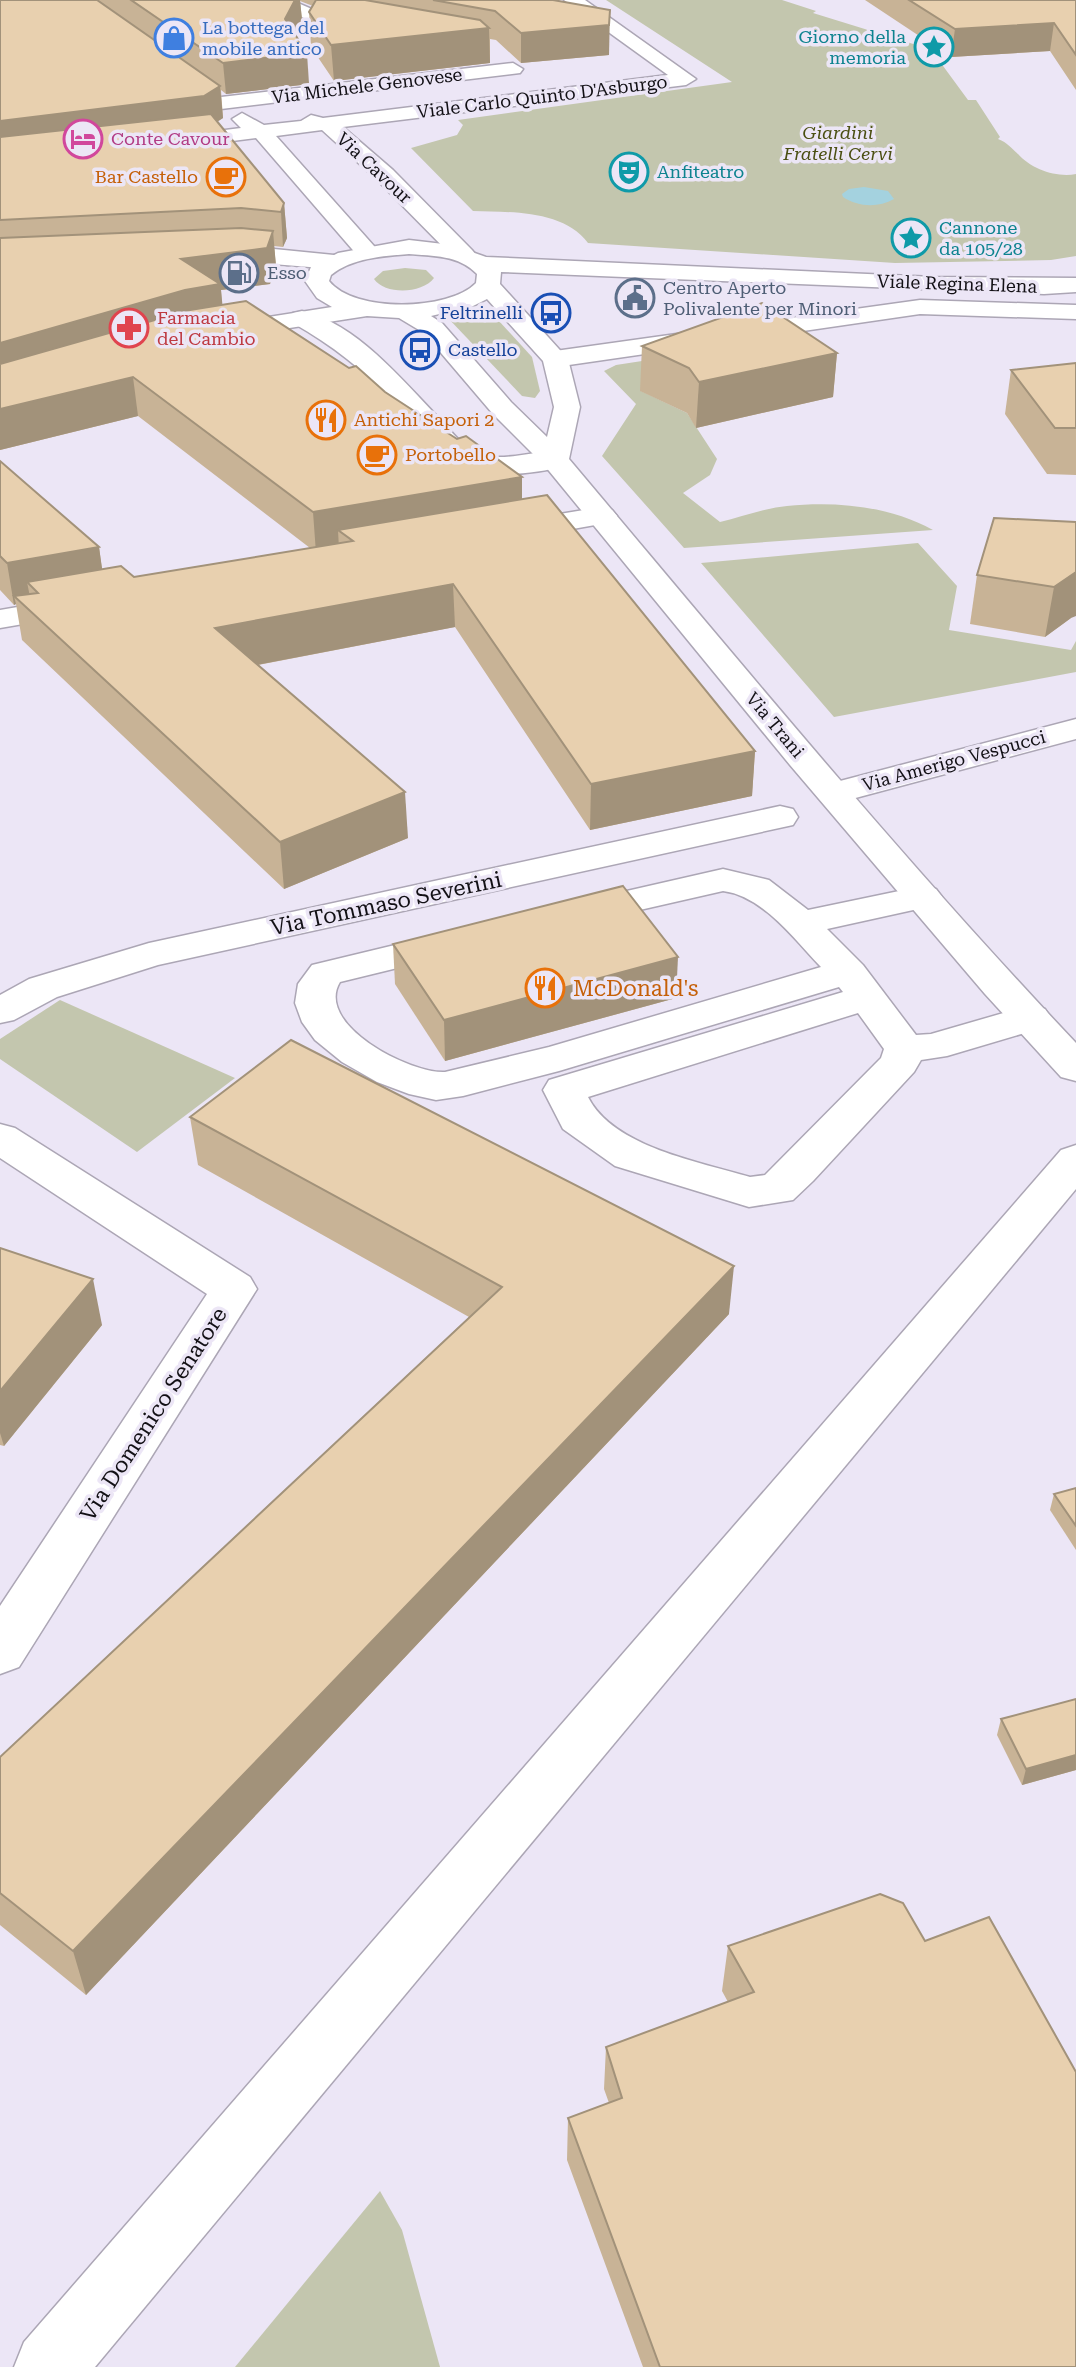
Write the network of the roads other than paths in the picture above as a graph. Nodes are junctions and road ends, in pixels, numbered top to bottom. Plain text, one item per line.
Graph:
1 (276, 0) edge
2 (573, 0) edge
3 (348, 3) edge
4 (309, 21) junction
5 (392, 32) edge
6 (496, 54) edge
7 (315, 72) edge
8 (327, 91) junction
9 (215, 99) junction
10 (328, 125) junction
11 (261, 132) junction
12 (153, 145) edge
13 (366, 251) junction
14 (197, 255) edge
15 (334, 262) junction
16 (478, 268) junction
17 (318, 284) junction
18 (934, 284) junction
19 (1076, 285) edge
20 (1047, 287) junction
21 (1076, 292) edge
22 (920, 307) junction
23 (369, 309) junction
24 (404, 311) junction
25 (1076, 312) edge
26 (302, 318) junction
27 (555, 359) junction
28 (555, 460) junction
29 (602, 516) junction
30 (484, 536) edge
31 (109, 600) edge
32 (0, 619) edge
33 (1076, 729) edge
34 (833, 793) junction
35 (780, 817) dead end
36 (923, 897) junction
37 (539, 923) edge
38 (800, 923) junction
39 (482, 937) edge
40 (857, 984) junction
41 (0, 1011) edge
42 (1052, 1027) edge
43 (905, 1048) junction
44 (1076, 1068) edge
45 (0, 1138) edge
46 (1076, 1160) edge
47 (0, 1651) edge
48 (49, 2367) edge

1 - 4 street
2 - 10 street, Viale Carlo Quinto D'Asburgo
3 - 4 street
4 - 5 street
6 - 8 street, Via Michele Genovese
7 - 8 street
8 - 9 street, Via Michele Genovese
9 - 10 street, Via Cavour
9 - 11 street
10 - 11 street, Viale Carlo Quinto D'Asburgo
10 - 16 street, Via Cavour
11 - 12 street, Viale Carlo Quinto D'Asburgo
11 - 13 street
13 - 15 street, Viale Regina Elena
13 - 16 street, Viale Regina Elena
14 - 15 street
15 - 17 street
16 - 18 street, Viale Regina Elena
16 - 24 street
16 - 27 street
17 - 23 street
17 - 26 street
18 - 20 street, Viale Regina Elena
18 - 22 street
19 - 20 street, Viale Regina Elena
20 - 21 street, Viale Regina Elena
22 - 25 street
22 - 27 street
23 - 24 street
23 - 26 street
24 - 28 street, Via Trani
26 - 28 street
27 - 28 street
28 - 29 street, Via Trani
29 - 30 street
29 - 34 street, Via Trani
31 - 32 street
33 - 34 street, Via Amerigo Vespucci
34 - 36 street, Via Trani
35 - 41 street, Via Tommaso Severini
36 - 38 street
36 - 42 street, Via Trani
37 - 38 street
38 - 40 street
39 - 40 street
40 - 43 street
40 - 43 street
42 - 43 street
42 - 44 street, Via Trani
45 - 47 street, Via Domenico Senatore
46 - 48 street

